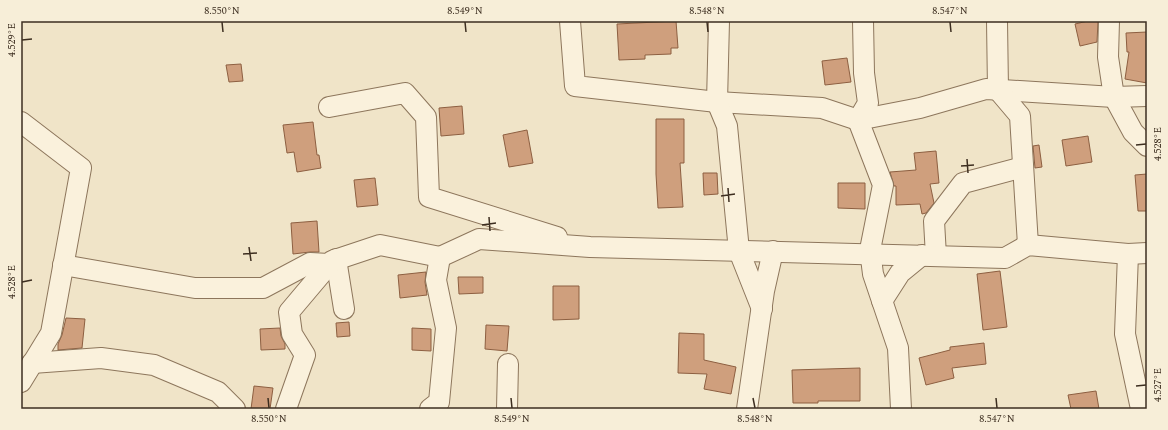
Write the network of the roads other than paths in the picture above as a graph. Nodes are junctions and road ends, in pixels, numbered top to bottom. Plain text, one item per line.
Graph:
1 (570, 21) edge
2 (719, 21) edge
3 (863, 21) edge
4 (997, 21) edge
5 (1108, 21) edge
6 (998, 90) junction
7 (1147, 96) edge
8 (1114, 97) junction
9 (717, 102) junction
10 (329, 108) dead end
11 (858, 120) junction
12 (21, 122) edge
13 (1147, 146) edge
14 (1023, 167) junction
15 (1028, 245) junction
16 (590, 247) junction
17 (739, 251) junction
18 (773, 251) junction
19 (870, 254) junction
20 (1138, 254) edge
21 (929, 255) junction
22 (440, 257) junction
23 (333, 262) junction
24 (63, 265) junction
25 (882, 301) junction
26 (344, 308) dead end
27 (762, 309) junction
28 (32, 363) junction
29 (508, 364) dead end
30 (21, 382) edge
31 (441, 388) junction
32 (235, 409) edge
33 (286, 409) edge
34 (430, 409) edge
35 (447, 409) edge
36 (507, 409) edge
37 (747, 409) edge
38 (901, 409) edge
39 (1140, 409) edge

1 - 9 street
2 - 9 street
3 - 11 street
4 - 6 street
5 - 8 street
6 - 8 street
6 - 11 street
6 - 14 street
7 - 8 street
8 - 13 street
9 - 11 street
9 - 17 street
10 - 16 street
11 - 19 street
12 - 24 street
14 - 15 street
14 - 21 street
15 - 20 street
15 - 21 street
16 - 17 street
16 - 22 street
17 - 18 street
17 - 27 street
18 - 19 street
18 - 27 street
19 - 21 street
19 - 25 street
20 - 39 street
21 - 25 street
22 - 23 street
22 - 31 street
23 - 24 street
23 - 26 street
23 - 33 street
24 - 28 street
25 - 38 street
27 - 37 street
28 - 30 street
28 - 32 street
29 - 36 street
31 - 34 street
31 - 35 street

